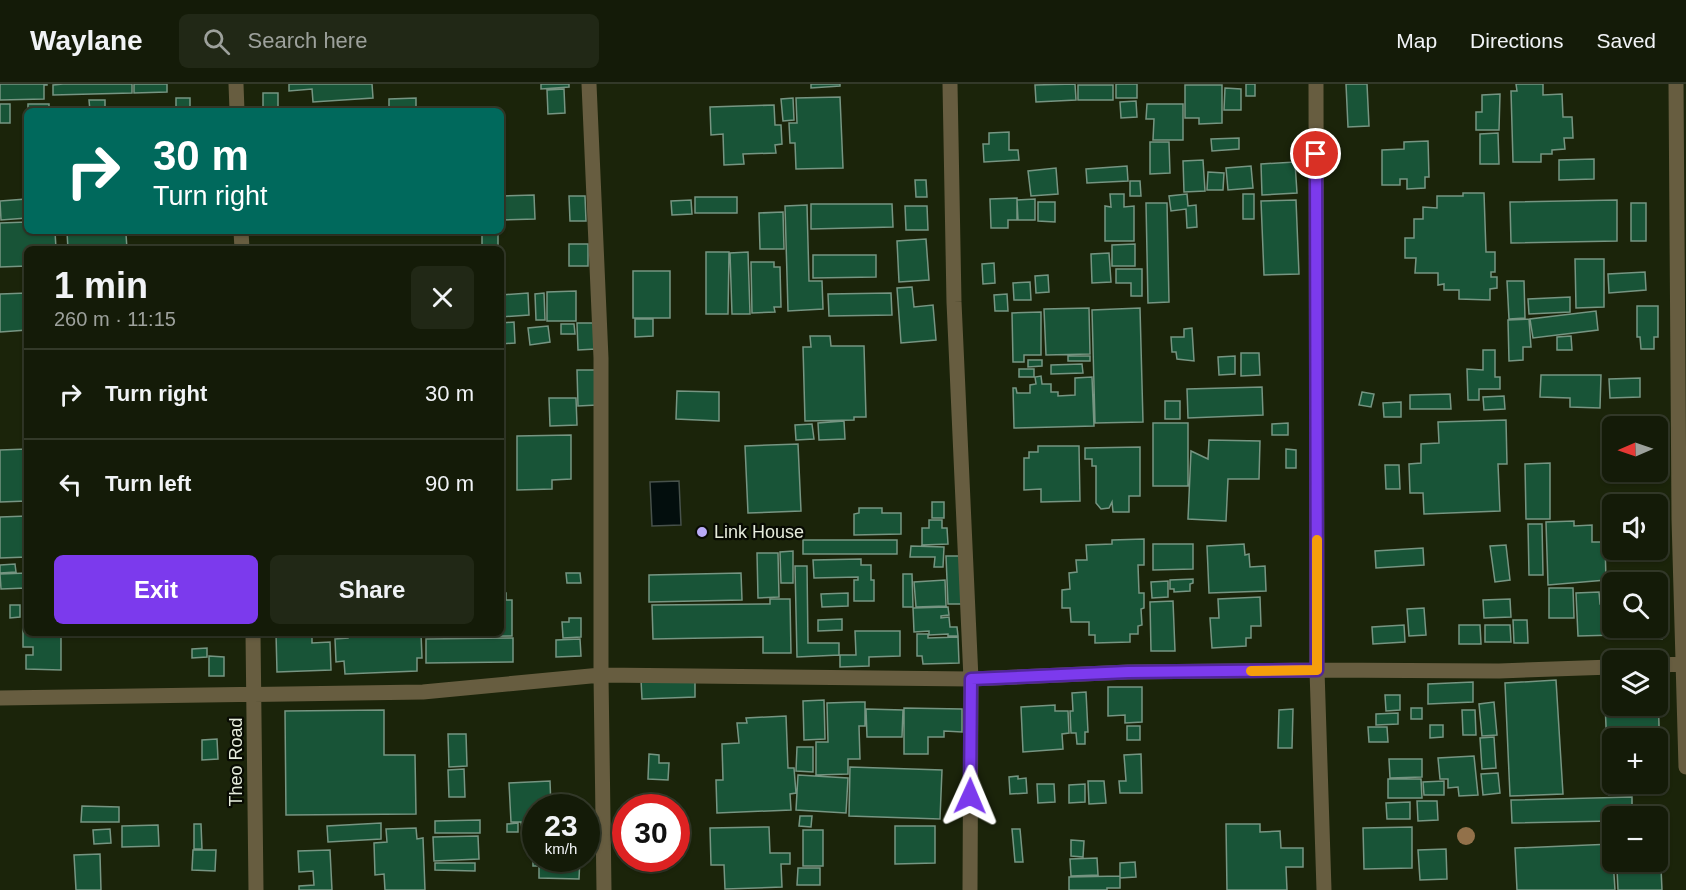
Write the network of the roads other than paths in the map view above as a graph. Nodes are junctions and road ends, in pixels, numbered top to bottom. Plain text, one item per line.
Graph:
1 (236, 84) edge
2 (589, 84) edge
3 (950, 84) edge
4 (1316, 84) edge
5 (1676, 84) edge
6 (237, 108) edge
7 (253, 636) edge
8 (1685, 664) edge
9 (1668, 665) edge
10 (1602, 667) edge
11 (1317, 670) junction
12 (601, 675) junction
13 (971, 679) junction
14 (255, 694) junction
15 (0, 698) edge
16 (1686, 766) edge
17 (256, 890) edge
18 (604, 890) edge
19 (970, 890) edge
20 (1324, 890) edge

1 - 6 street
2 - 12 street
3 - 13 street
4 - 11 street
5 - 8 street
7 - 14 street, Theo Road
8 - 9 street
8 - 16 street
10 - 11 street
11 - 13 street
11 - 20 street
12 - 13 street
12 - 14 street
12 - 18 street
13 - 19 street
14 - 15 street
14 - 17 street, Theo Road

